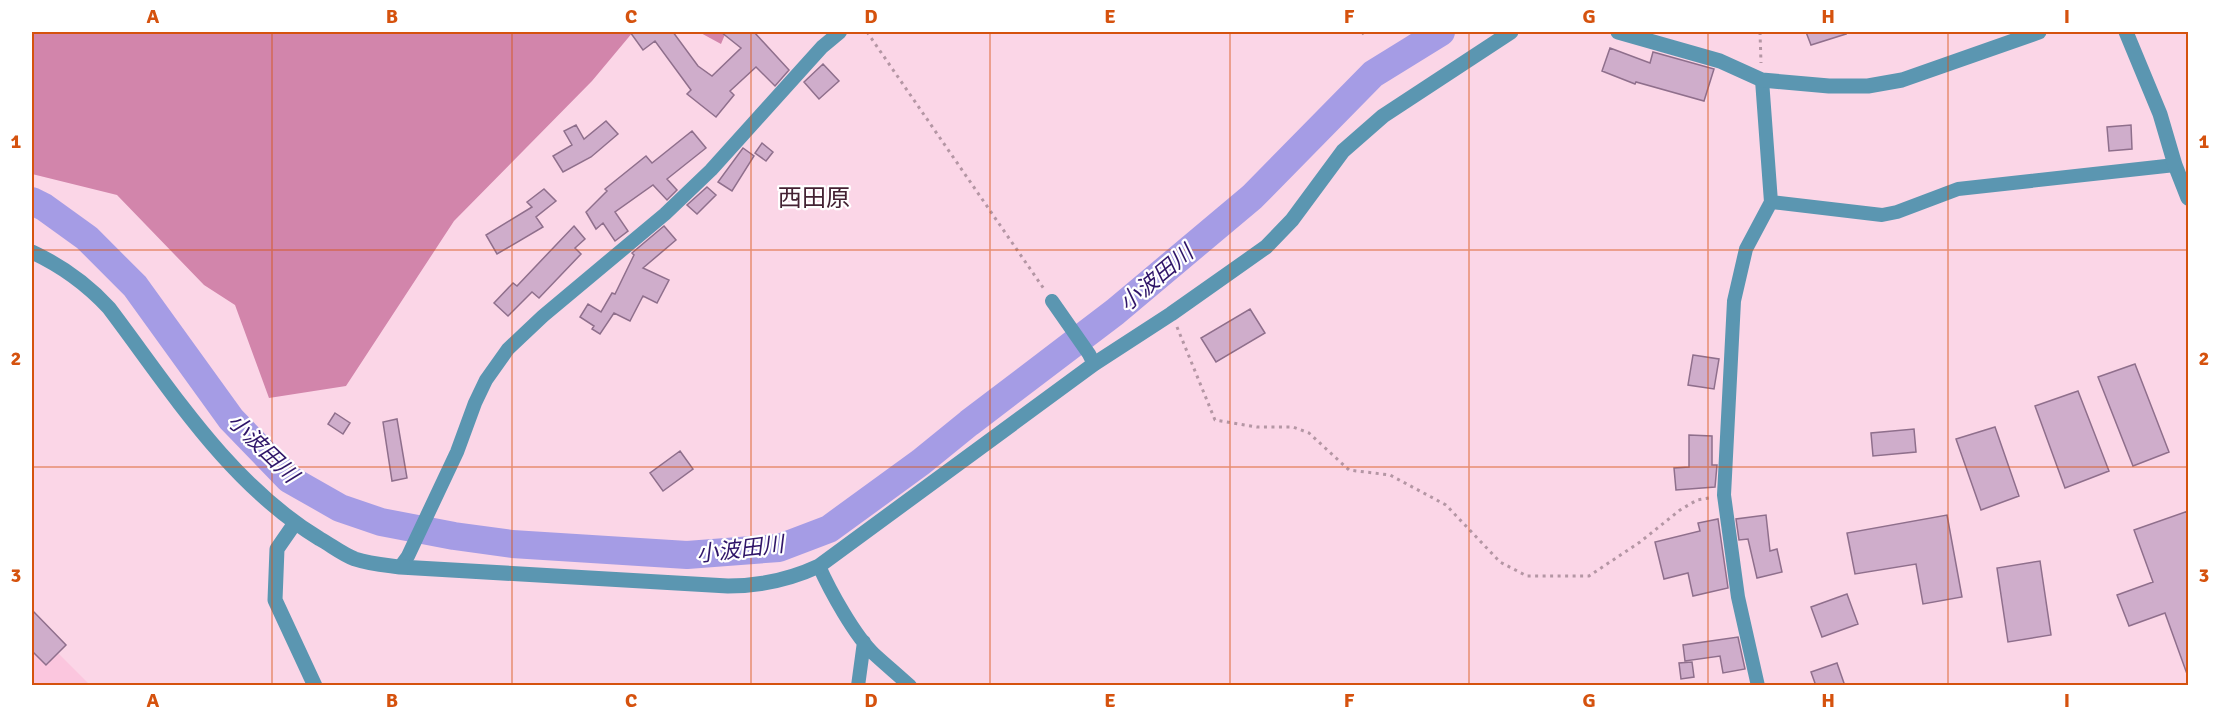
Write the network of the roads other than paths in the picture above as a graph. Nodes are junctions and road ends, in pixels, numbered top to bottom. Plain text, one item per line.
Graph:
1 (840, 32) edge
2 (1510, 32) edge
3 (1618, 32) edge
4 (2039, 32) edge
5 (2126, 32) edge
6 (1762, 80) junction
7 (2175, 165) junction
8 (2188, 198) edge
9 (1771, 202) junction
10 (32, 252) edge
11 (1052, 301) road end
12 (1092, 359) junction
13 (295, 524) junction
14 (404, 561) junction
15 (819, 566) junction
16 (864, 642) junction
17 (315, 686) edge
18 (858, 686) edge
19 (910, 686) edge
20 (1758, 686) edge

1 - 14 street
2 - 12 street
3 - 6 street
4 - 6 street
5 - 7 street
6 - 9 street
7 - 8 street
7 - 9 street
9 - 20 street
10 - 13 street
11 - 12 street
12 - 15 street
13 - 14 street
13 - 17 street
14 - 15 street
15 - 16 street
16 - 18 street
16 - 19 street

